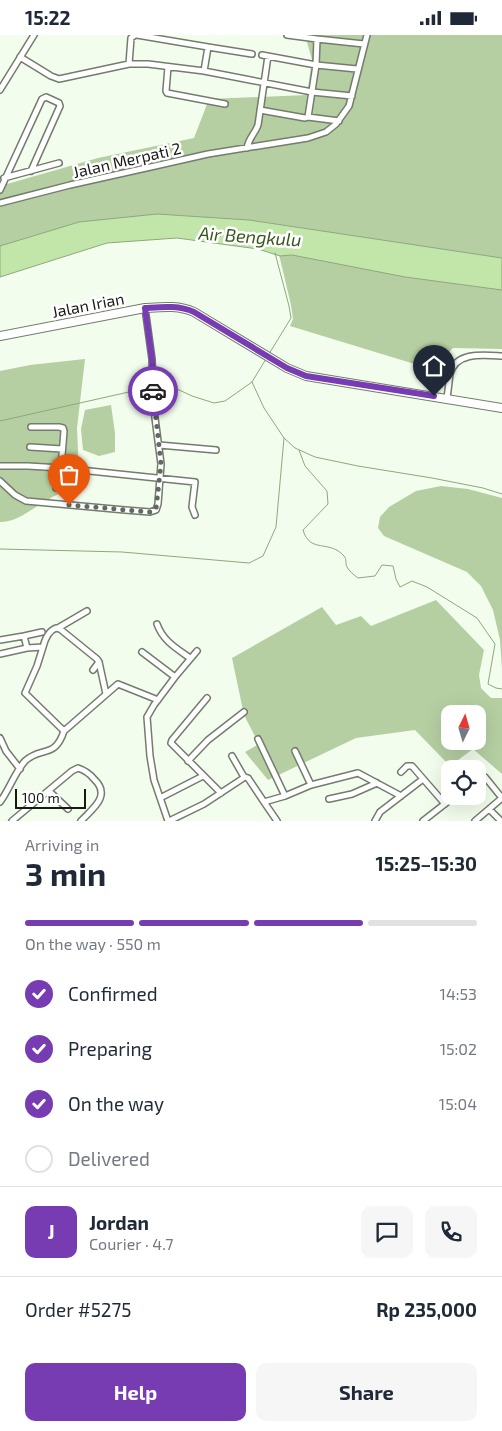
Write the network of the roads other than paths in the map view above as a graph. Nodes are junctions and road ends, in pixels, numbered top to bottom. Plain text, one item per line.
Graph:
1 (34, 35) edge
2 (136, 35) edge
3 (177, 35) edge
4 (287, 35) edge
5 (336, 35) edge
6 (367, 35) edge
7 (317, 39) junction
8 (176, 41) junction
9 (334, 41) junction
10 (364, 43) junction
11 (208, 47) junction
12 (252, 54) dead end
13 (20, 57) junction
14 (129, 65) junction
15 (316, 65) junction
16 (168, 67) junction
17 (357, 69) junction
18 (204, 71) junction
19 (264, 82) junction
20 (0, 90) edge
21 (312, 92) junction
22 (352, 96) junction
23 (225, 104) dead end
24 (260, 110) junction
25 (308, 117) junction
26 (339, 121) junction
27 (247, 148) junction
28 (59, 163) dead end
29 (31, 171) junction
30 (4, 178) junction
31 (0, 190) edge
32 (0, 203) edge
33 (145, 308) junction
34 (0, 336) edge
35 (502, 356) edge
36 (447, 398) junction
37 (502, 408) edge
38 (31, 427) dead end
39 (159, 445) junction
40 (30, 447) dead end
41 (62, 449) junction
42 (216, 450) dead end
43 (0, 466) edge
44 (59, 468) junction
45 (160, 478) junction
46 (0, 481) edge
47 (56, 487) dead end
48 (195, 515) dead end
49 (87, 611) dead end
50 (158, 624) dead end
51 (58, 628) junction
52 (42, 632) dead end
53 (24, 636) junction
54 (0, 640) edge
55 (43, 647) junction
56 (27, 648) junction
57 (197, 651) dead end
58 (142, 652) dead end
59 (0, 654) edge
60 (190, 659) junction
61 (99, 662) junction
62 (93, 669) dead end
63 (174, 677) junction
64 (106, 694) junction
65 (207, 699) dead end
66 (158, 700) junction
67 (244, 712) dead end
68 (64, 731) junction
69 (0, 738) edge
70 (258, 739) dead end
71 (295, 751) dead end
72 (232, 756) dead end
73 (188, 761) junction
74 (20, 769) junction
75 (401, 771) dead end
76 (203, 776) junction
77 (244, 777) junction
78 (486, 778) edge
79 (424, 779) junction
80 (376, 783) junction
81 (311, 785) junction
82 (49, 791) junction
83 (221, 793) junction
84 (285, 796) junction
85 (401, 796) junction
86 (160, 798) junction
87 (502, 798) edge
88 (329, 799) dead end
89 (441, 799) edge
90 (0, 802) edge
91 (264, 802) junction
92 (444, 805) edge
93 (68, 809) dead end
94 (489, 809) junction
95 (12, 821) edge
96 (80, 821) edge
97 (169, 821) edge
98 (277, 821) edge
99 (375, 821) edge
100 (423, 821) edge
101 (475, 821) edge
102 (501, 821) edge

1 - 13 street
2 - 8 street
2 - 14 street
3 - 8 street
4 - 7 street
5 - 9 street
6 - 10 street
7 - 9 street
7 - 15 street
8 - 11 street
9 - 10 street
10 - 17 street
11 - 12 street
11 - 18 street
13 - 14 street
13 - 20 street
14 - 16 street
15 - 17 street
15 - 19 street
15 - 21 street
16 - 18 street
16 - 23 street
17 - 22 street
18 - 19 street
19 - 21 street
19 - 24 street
21 - 22 street
21 - 25 street
22 - 26 street
24 - 25 street
24 - 27 street
25 - 26 street
26 - 27 street, Jalan Merpati 2
27 - 32 street, Jalan Merpati 2
28 - 29 street
29 - 30 street
29 - 30 street
30 - 31 street
33 - 34 main road, Jalan Irian
33 - 36 main road, Jalan Irian
33 - 39 street
35 - 36 street
36 - 37 main road
38 - 41 street
39 - 42 street
39 - 45 street
40 - 41 street
41 - 44 street
43 - 44 street
44 - 45 street
44 - 47 street
45 - 46 street
45 - 48 street
49 - 51 street
50 - 60 street
51 - 55 street
51 - 61 street
52 - 53 street
53 - 54 street
53 - 56 street
55 - 56 street
55 - 68 street
56 - 59 street
57 - 60 street
58 - 63 street
60 - 63 street
61 - 62 street
61 - 64 street
63 - 66 street
64 - 66 street
64 - 68 street
65 - 73 street
66 - 86 street
67 - 73 street
68 - 74 street
69 - 74 street
70 - 84 street
71 - 81 street
72 - 77 street
73 - 76 street
74 - 90 street
75 - 79 street
76 - 83 street
76 - 86 street
77 - 83 street
77 - 91 street
78 - 87 street
79 - 85 street
79 - 89 street
80 - 81 street
80 - 85 street
80 - 88 street
81 - 84 street
82 - 93 street
82 - 95 street
82 - 96 street
83 - 97 street
84 - 91 street
85 - 99 street
86 - 97 street
87 - 94 street
91 - 98 street
92 - 100 street
94 - 101 street
94 - 102 street

